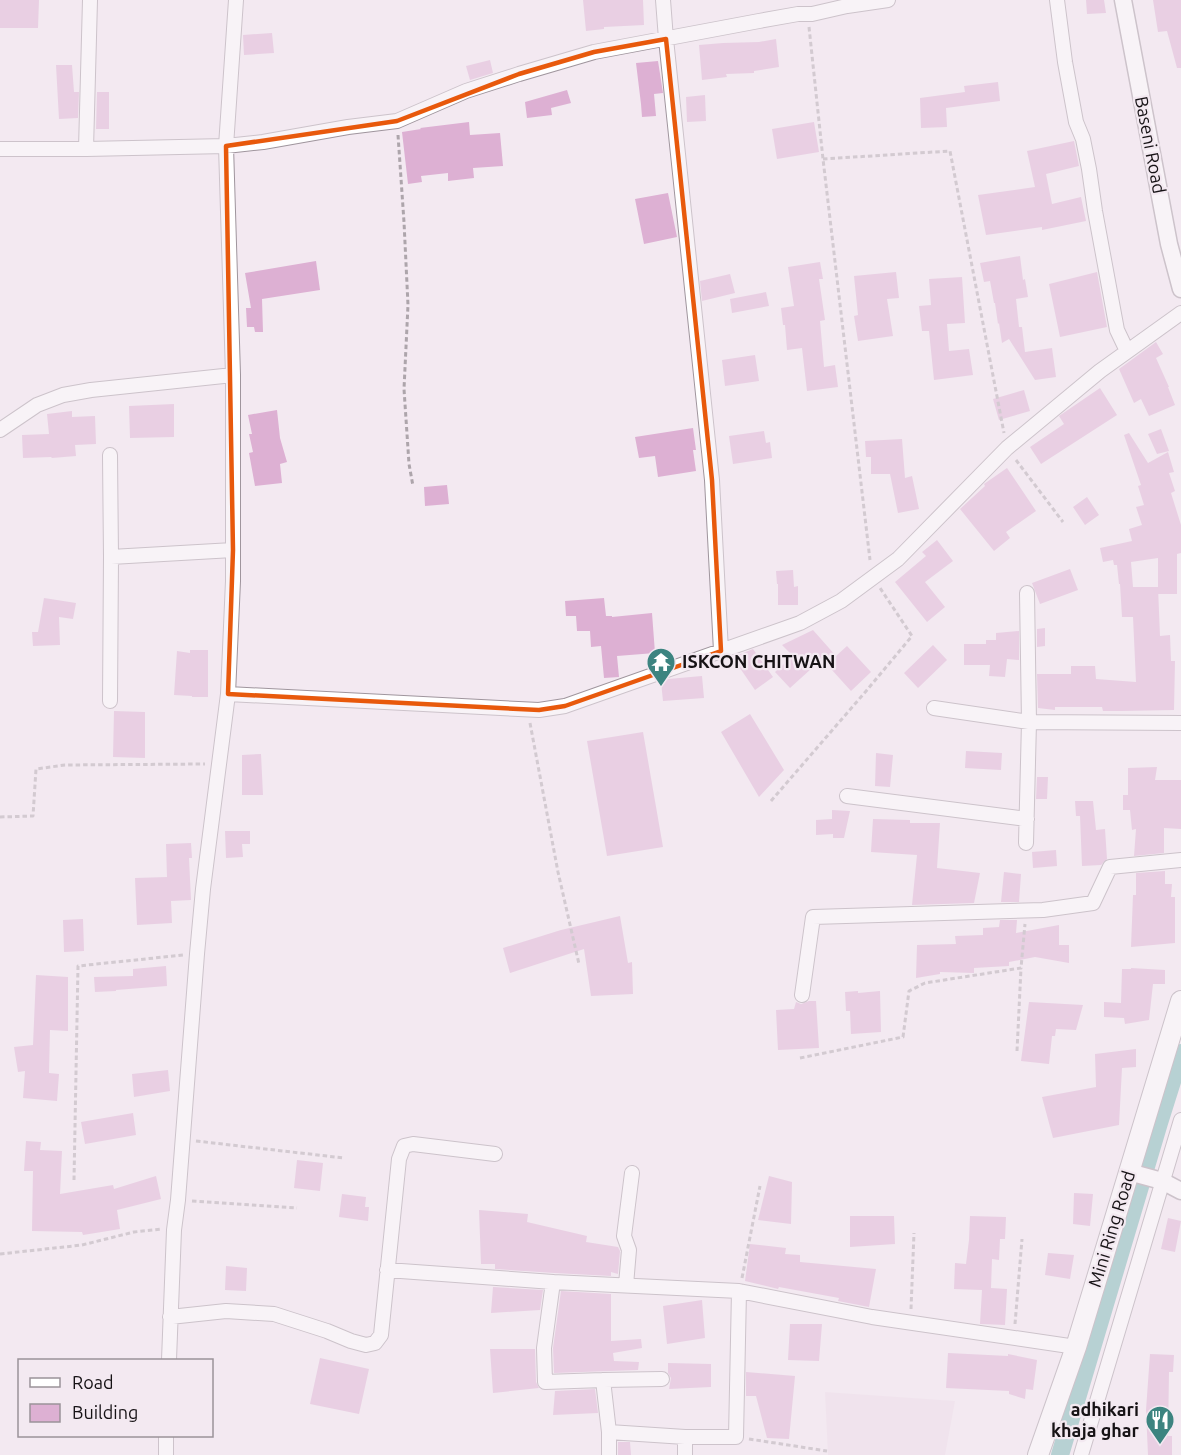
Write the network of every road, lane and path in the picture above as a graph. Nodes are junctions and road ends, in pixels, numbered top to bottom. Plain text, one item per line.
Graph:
1 (90, 0) edge
2 (236, 0) edge
3 (663, 0) edge
4 (888, 0) edge
5 (1057, 0) edge
6 (1123, 0) edge
7 (812, 14) junction
8 (666, 39) junction
9 (397, 122) junction
10 (226, 146) junction
11 (0, 149) edge
12 (86, 149) junction
13 (823, 159) junction
14 (1181, 289) edge
15 (1181, 313) edge
16 (1127, 351) junction
17 (233, 375) junction
18 (0, 430) edge
19 (1007, 448) junction
20 (110, 455) dead end
21 (412, 486) dead end
22 (1063, 522) dead end
23 (233, 550) junction
24 (111, 557) junction
25 (872, 577) junction
26 (1027, 593) dead end
27 (722, 651) junction
28 (228, 694) junction
29 (110, 701) dead end
30 (934, 708) dead end
31 (528, 709) junction
32 (1029, 722) junction
33 (1181, 723) edge
34 (219, 764) junction
35 (847, 796) dead end
36 (771, 801) dead end
37 (0, 817) edge
38 (1027, 819) junction
39 (1026, 843) dead end
40 (1181, 860) edge
41 (1026, 910) junction
42 (197, 954) junction
43 (579, 964) dead end
44 (1021, 968) junction
45 (802, 995) dead end
46 (1181, 1001) edge
47 (1017, 1051) dead end
48 (800, 1058) dead end
49 (1181, 1120) edge
50 (182, 1139) junction
51 (495, 1154) dead end
52 (344, 1158) dead end
53 (1129, 1172) junction
54 (632, 1173) dead end
55 (1156, 1179) junction
56 (74, 1180) dead end
57 (760, 1186) dead end
58 (1181, 1191) edge
59 (178, 1200) junction
60 (297, 1208) dead end
61 (174, 1227) junction
62 (914, 1233) dead end
63 (1022, 1239) dead end
64 (0, 1254) edge
65 (387, 1270) junction
66 (553, 1282) junction
67 (626, 1285) junction
68 (740, 1292) junction
69 (170, 1317) junction
70 (910, 1323) junction
71 (1013, 1338) junction
72 (1076, 1347) junction
73 (169, 1359) edge
74 (662, 1379) dead end
75 (603, 1380) junction
76 (609, 1432) junction
77 (166, 1437) edge
78 (686, 1437) junction
79 (736, 1437) junction
80 (827, 1451) dead end
81 (166, 1455) edge
82 (609, 1455) edge
83 (685, 1455) edge
84 (1038, 1455) edge
85 (1081, 1455) edge

1 - 12 street
2 - 10 street
3 - 8 street
4 - 7 street
5 - 16 street
6 - 14 street, Baseni Road
7 - 8 street
7 - 13 path
8 - 9 street
8 - 27 street
9 - 10 street
9 - 21 path
10 - 12 street
10 - 17 street
11 - 12 street
13 - 19 path
13 - 25 path
15 - 16 street
16 - 19 street
17 - 18 street
17 - 23 street
19 - 22 path
19 - 25 street
20 - 24 street
23 - 24 street
23 - 28 street
24 - 29 street
25 - 27 street
25 - 36 path
26 - 32 street
27 - 31 street
28 - 31 street
28 - 34 street
30 - 32 street
31 - 43 path
32 - 33 street
32 - 38 street
34 - 37 path
34 - 42 street
35 - 38 street
38 - 39 street
40 - 41 street
41 - 44 path
41 - 45 street
42 - 50 street
42 - 56 path
44 - 47 path
44 - 48 path
46 - 53 main road, Mini Ring Road
49 - 55 street
50 - 52 path
50 - 59 street
51 - 65 street
53 - 55 street
53 - 72 main road, Mini Ring Road
54 - 67 street
55 - 58 street
55 - 85 street
57 - 68 path
59 - 60 path
59 - 61 street
61 - 64 path
61 - 69 street
62 - 70 path
63 - 71 path
65 - 66 street
65 - 69 street
66 - 67 street
66 - 75 street
67 - 68 street
68 - 70 street
68 - 79 street
69 - 73 street
70 - 71 street
71 - 72 street
72 - 84 main road, Mini Ring Road
74 - 75 street
75 - 76 street
76 - 78 street
76 - 82 street
77 - 81 street
78 - 79 street
78 - 83 street
79 - 80 path

